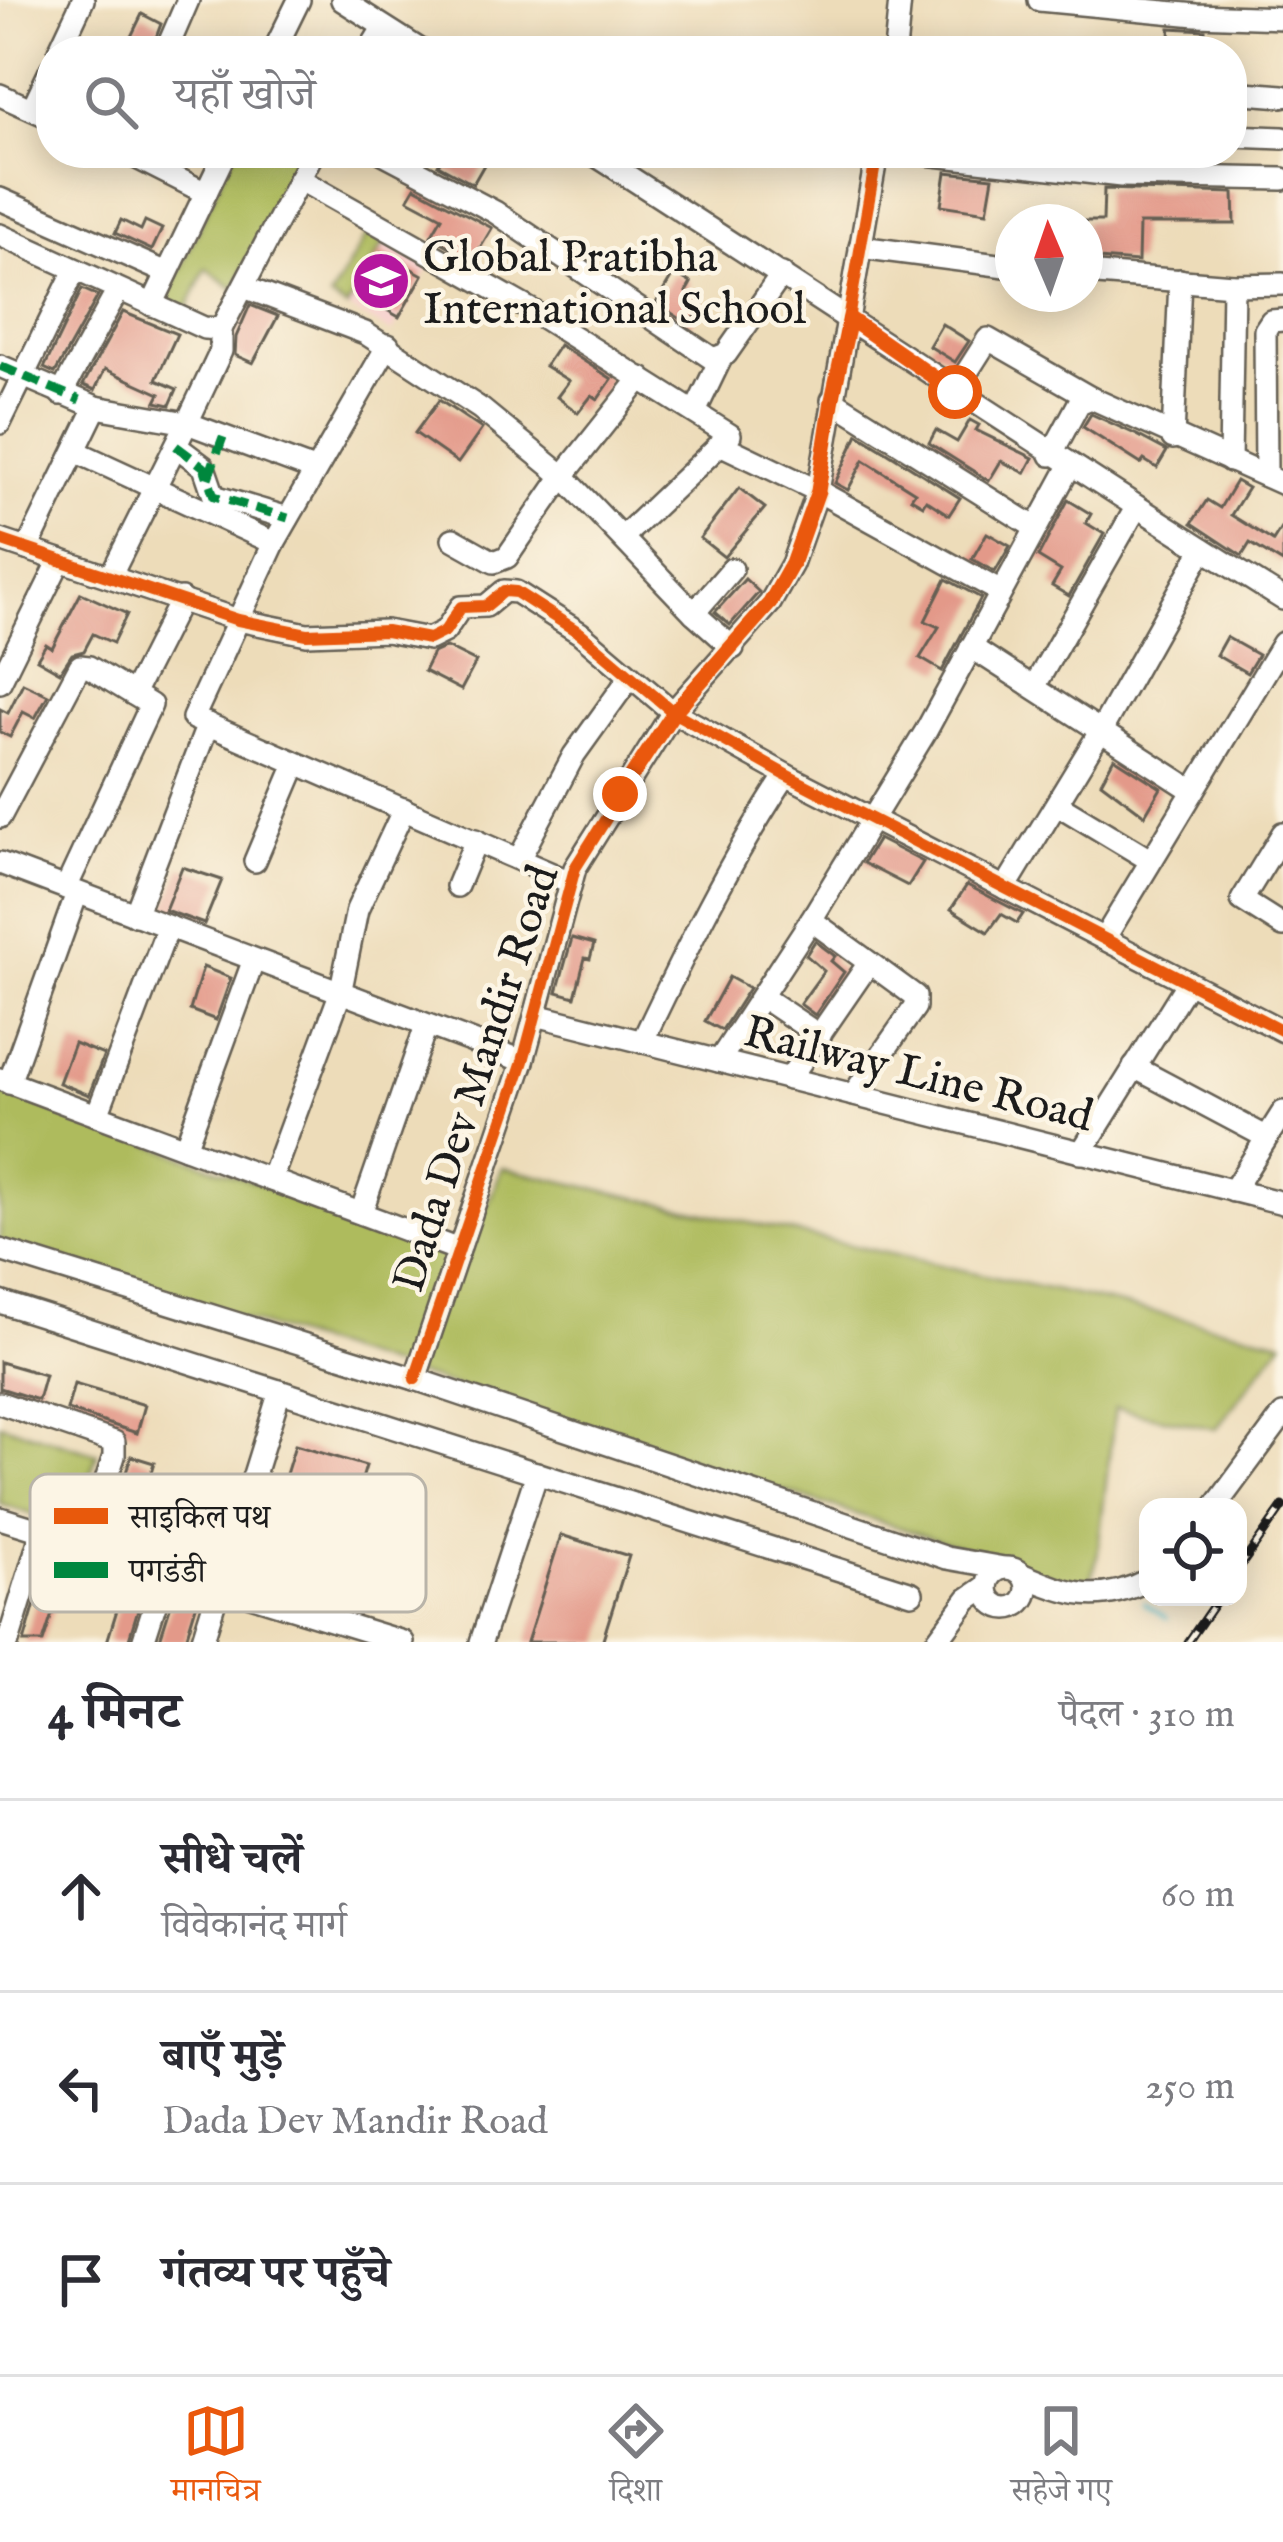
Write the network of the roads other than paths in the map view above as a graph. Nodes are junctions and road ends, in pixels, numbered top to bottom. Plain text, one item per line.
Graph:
1 (83, 0) edge
2 (188, 0) edge
3 (298, 0) edge
4 (342, 0) edge
5 (900, 0) edge
6 (1040, 0) edge
7 (1112, 3) edge
8 (1196, 8) edge
9 (1275, 12) edge
10 (382, 28) junction
11 (66, 36) edge
12 (172, 36) edge
13 (281, 36) edge
14 (377, 36) edge
15 (396, 36) edge
16 (896, 36) edge
17 (1247, 93) edge
18 (0, 94) edge
19 (1283, 96) edge
20 (36, 110) edge
21 (1247, 137) edge
22 (1283, 138) edge
23 (156, 168) edge
24 (218, 168) edge
25 (305, 168) edge
26 (411, 168) edge
27 (616, 168) edge
28 (874, 168) edge
29 (1050, 168) edge
30 (299, 179) junction
31 (1283, 179) edge
32 (206, 194) junction
33 (0, 199) edge
34 (0, 235) edge
35 (860, 247) junction
36 (995, 265) edge
37 (75, 270) junction
38 (167, 273) junction
39 (782, 274) junction
40 (1103, 274) edge
41 (1180, 280) junction
42 (1283, 284) edge
43 (1233, 285) junction
44 (244, 287) junction
45 (118, 290) junction
46 (152, 305) junction
47 (850, 319) junction
48 (1283, 320) edge
49 (221, 329) junction
50 (388, 345) junction
51 (721, 358) junction
52 (0, 366) edge
53 (23, 376) junction
54 (641, 378) junction
55 (1275, 387) edge
56 (955, 392) junction
57 (61, 394) junction
58 (1090, 398) junction
59 (832, 400) junction
60 (96, 406) junction
61 (694, 412) junction
62 (0, 423) edge
63 (187, 423) junction
64 (223, 437) junction
65 (1173, 438) junction
66 (720, 444) junction
67 (176, 446) junction
68 (77, 452) junction
69 (1060, 460) junction
70 (1230, 460) junction
71 (314, 470) junction
72 (563, 476) junction
73 (208, 478) junction
74 (1274, 480) edge
75 (156, 489) junction
76 (818, 491) junction
77 (1136, 508) junction
78 (288, 518) junction
79 (1036, 527) junction
80 (623, 537) junction
81 (453, 539) dead end
82 (0, 540) edge
83 (274, 543) junction
84 (27, 549) junction
85 (1203, 549) junction
86 (60, 560) junction
87 (732, 569) dead end
88 (111, 575) junction
89 (1001, 592) junction
90 (181, 599) junction
91 (1283, 599) edge
92 (694, 613) junction
93 (238, 620) junction
94 (10, 638) edge
95 (1283, 643) edge
96 (971, 647) junction
97 (733, 648) junction
98 (630, 677) junction
99 (0, 682) edge
100 (1034, 687) junction
101 (142, 700) junction
102 (674, 712) junction
103 (201, 721) junction
104 (1100, 732) junction
105 (296, 764) junction
106 (786, 776) junction
107 (1192, 790) junction
108 (1057, 804) junction
109 (404, 809) junction
110 (0, 817) edge
111 (873, 820) junction
112 (476, 840) junction
113 (1280, 845) edge
114 (519, 860) junction
115 (1150, 860) junction
116 (254, 861) dead end
117 (0, 863) edge
118 (570, 882) junction
119 (457, 886) dead end
120 (1005, 888) junction
121 (72, 890) junction
122 (135, 915) junction
123 (811, 920) junction
124 (1283, 926) edge
125 (168, 927) junction
126 (1104, 939) junction
127 (253, 962) junction
128 (869, 963) junction
129 (1188, 982) junction
130 (340, 994) junction
131 (762, 997) junction
132 (536, 1015) junction
133 (426, 1026) junction
134 (1283, 1031) edge
135 (820, 1036) junction
136 (642, 1042) junction
137 (523, 1061) junction
138 (718, 1061) junction
139 (1134, 1067) junction
140 (789, 1079) junction
141 (4, 1081) edge
142 (854, 1095) junction
143 (1283, 1112) edge
144 (97, 1115) junction
145 (1266, 1137) junction
146 (185, 1148) junction
147 (1082, 1153) junction
148 (271, 1180) junction
149 (1233, 1191) junction
150 (1283, 1203) edge
151 (361, 1213) junction
152 (0, 1250) edge
153 (459, 1250) junction
154 (0, 1302) edge
155 (415, 1379) junction
156 (280, 1391) junction
157 (0, 1403) edge
158 (1283, 1415) edge
159 (537, 1473) junction
160 (108, 1474) edge
161 (254, 1474) edge
162 (1222, 1498) edge
163 (0, 1518) edge
164 (30, 1527) edge
165 (30, 1570) edge
166 (1139, 1583) edge
167 (994, 1584) junction
168 (1063, 1592) junction
169 (912, 1593) dead end
170 (1024, 1600) junction
171 (153, 1612) edge
172 (211, 1612) edge
173 (304, 1612) edge
174 (8, 1642) edge
175 (143, 1642) edge
176 (202, 1642) edge
177 (403, 1642) edge
178 (482, 1642) edge
179 (936, 1642) edge

1 - 11 street
2 - 12 street
3 - 13 street
4 - 10 street
5 - 16 street
6 - 7 street
7 - 8 street
8 - 9 street
10 - 14 street
10 - 15 street
17 - 19 street
18 - 20 street
21 - 22 street
23 - 32 street
24 - 32 street
25 - 30 street
26 - 51 street
27 - 39 street
28 - 35 street, Dada Dev Mandir Road
29 - 31 street
30 - 44 street
30 - 54 street
32 - 38 street
33 - 38 street
34 - 37 street
35 - 36 street
35 - 47 street, Dada Dev Mandir Road
37 - 45 street
37 - 53 street
38 - 46 street
39 - 47 street
39 - 51 street
40 - 41 street
41 - 43 street
41 - 65 street
42 - 43 street
43 - 70 street
44 - 49 street
44 - 50 street
45 - 46 street
45 - 57 street
46 - 49 street
47 - 56 street
47 - 59 street, Dada Dev Mandir Road
48 - 55 street
49 - 63 street
50 - 71 street
50 - 72 street
51 - 61 street
52 - 53 street
53 - 57 street
53 - 62 street
54 - 61 street
54 - 72 street
55 - 74 street
56 - 58 street
56 - 69 street
57 - 60 street
58 - 65 street
58 - 69 street
59 - 76 street, Dada Dev Mandir Road
59 - 79 street
60 - 63 street
60 - 68 street
61 - 66 street
63 - 64 street
63 - 67 street
64 - 71 street
64 - 73 street
65 - 70 street
66 - 76 street
66 - 80 street
67 - 73 street
67 - 75 street
68 - 75 street
68 - 84 street
69 - 77 street
69 - 79 street
70 - 74 street
71 - 78 street
72 - 80 street
72 - 81 street
73 - 78 street
75 - 83 street
75 - 88 street
76 - 89 street
76 - 97 street, Dada Dev Mandir Road
77 - 85 street
77 - 100 street
78 - 83 street
79 - 89 street
80 - 92 street
82 - 84 street
83 - 93 street
84 - 86 street
85 - 91 street
85 - 104 street
86 - 88 street
86 - 94 street
87 - 92 street
88 - 90 street
89 - 96 street
90 - 93 street
90 - 101 street
92 - 97 street
93 - 98 street
93 - 103 street
94 - 99 street
95 - 107 street
96 - 100 street
96 - 111 street
97 - 102 street, Dada Dev Mandir Road
98 - 102 street
98 - 114 street
100 - 104 street
101 - 103 street
101 - 110 street
101 - 121 street
102 - 106 street
102 - 118 street, Dada Dev Mandir Road
103 - 105 street
103 - 122 street
104 - 107 street
104 - 108 street
105 - 109 street
105 - 116 street
106 - 111 street
106 - 136 street
107 - 115 street
108 - 115 street
108 - 120 street
109 - 112 street
109 - 130 street
111 - 120 street
111 - 123 street
112 - 114 street
112 - 119 street
113 - 124 street
114 - 118 street
115 - 126 street
117 - 121 street
118 - 132 street, Dada Dev Mandir Road
120 - 126 street
121 - 122 street
121 - 141 street
122 - 125 street
123 - 128 street
123 - 131 street
125 - 127 street
125 - 144 street
126 - 129 street
127 - 130 street
127 - 146 street
128 - 135 street
128 - 142 street
129 - 134 street
129 - 139 street
130 - 133 street
130 - 148 street
131 - 135 street
131 - 138 street
132 - 136 street, Railway Line Road
132 - 137 street, Dada Dev Mandir Road
133 - 137 street
133 - 151 street
135 - 140 street
136 - 138 street, Railway Line Road
137 - 153 street, Dada Dev Mandir Road
138 - 140 street, Railway Line Road
139 - 145 street
139 - 147 street
140 - 142 street, Railway Line Road
141 - 144 street
142 - 147 street, Railway Line Road
143 - 145 street
144 - 146 street
145 - 149 street
146 - 148 street
147 - 149 street, Railway Line Road
148 - 151 street
149 - 150 street, Railway Line Road
151 - 153 street
152 - 155 street
153 - 155 street, Dada Dev Mandir Road
154 - 156 street
155 - 167 street
156 - 159 street
156 - 161 street
157 - 160 street
158 - 162 street
159 - 169 street
159 - 178 street
163 - 164 street
165 - 174 street
166 - 168 street
167 - 168 street
167 - 170 street
167 - 170 street
167 - 179 street
168 - 170 street
171 - 175 street
172 - 176 street
173 - 177 street

